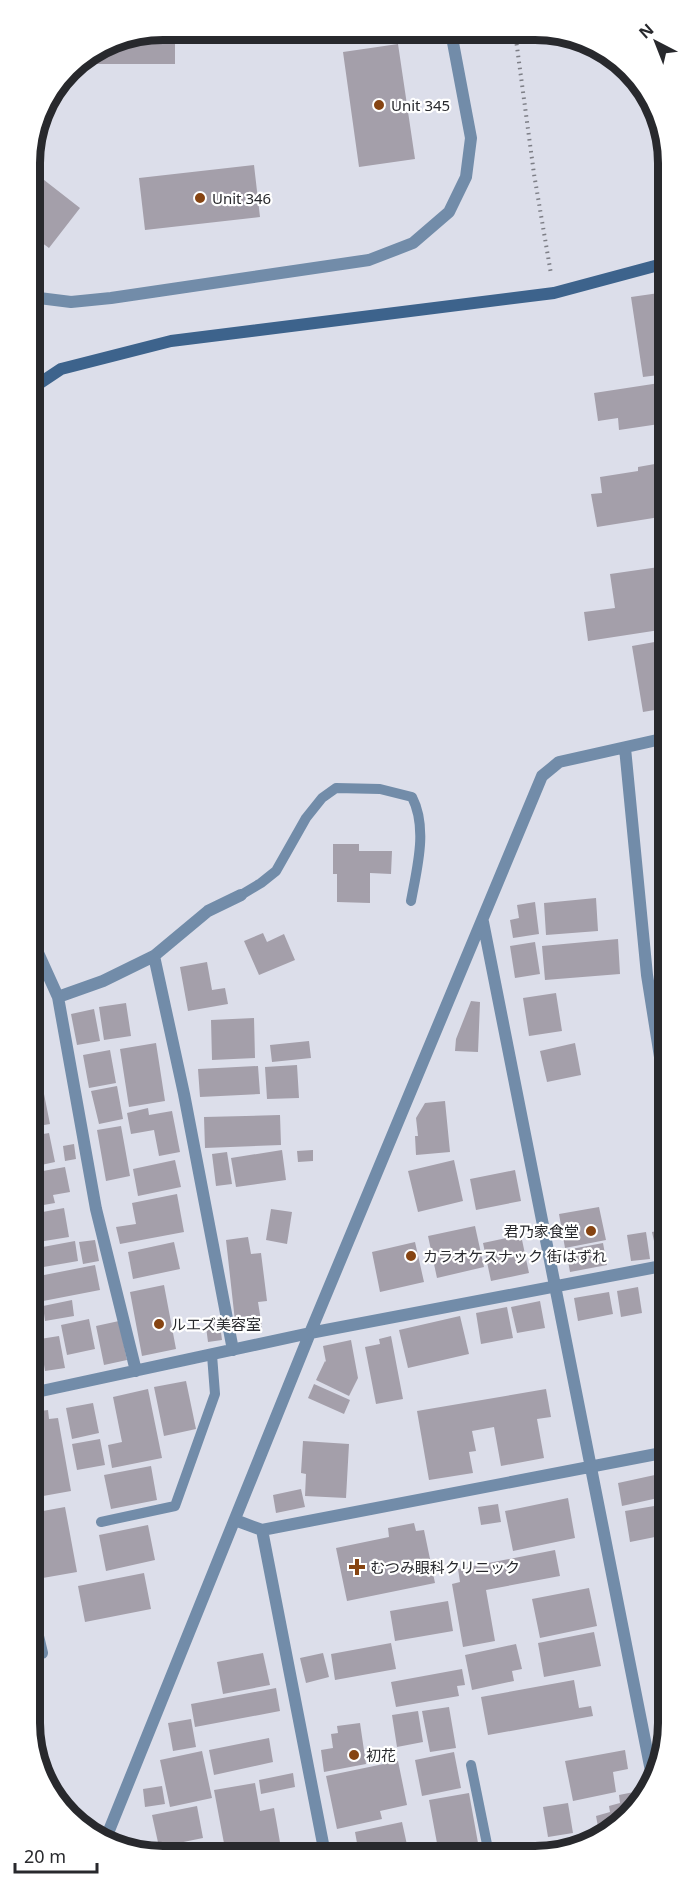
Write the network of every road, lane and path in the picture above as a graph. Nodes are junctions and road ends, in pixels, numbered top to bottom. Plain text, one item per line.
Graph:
1 (453, 40) edge
2 (516, 40) edge
3 (658, 265) edge
4 (554, 293) junction
5 (41, 298) edge
6 (41, 382) edge
7 (658, 740) edge
8 (625, 748) junction
9 (241, 895) joint
10 (411, 901) dead end
11 (483, 922) junction
12 (154, 956) junction
13 (40, 958) edge
14 (58, 997) junction
15 (657, 1044) edge
16 (657, 1267) edge
17 (556, 1285) junction
18 (310, 1333) junction
19 (233, 1350) junction
20 (212, 1354) junction
21 (136, 1371) junction
22 (40, 1391) edge
23 (657, 1454) edge
24 (592, 1467) junction
25 (235, 1520) junction
26 (101, 1522) dead end
27 (262, 1530) junction
28 (40, 1645) edge
29 (42, 1653) dead end
30 (471, 1765) dead end
31 (650, 1765) edge
32 (108, 1833) edge
33 (323, 1846) edge
34 (487, 1846) edge

1 - 5 street
2 - 4 path
3 - 4 street
4 - 6 street
7 - 8 street
8 - 11 street
8 - 15 street
9 - 10 lane
9 - 12 street
11 - 17 street
11 - 18 street
12 - 14 street
12 - 19 street
13 - 14 street
14 - 21 street
16 - 17 street
17 - 18 street
17 - 24 street
18 - 19 street
18 - 25 street
19 - 20 street
20 - 21 street
20 - 26 lane
21 - 22 street
23 - 24 street
24 - 27 street
24 - 31 street
25 - 27 street
25 - 32 street
27 - 33 street
28 - 29 street
30 - 34 lane

